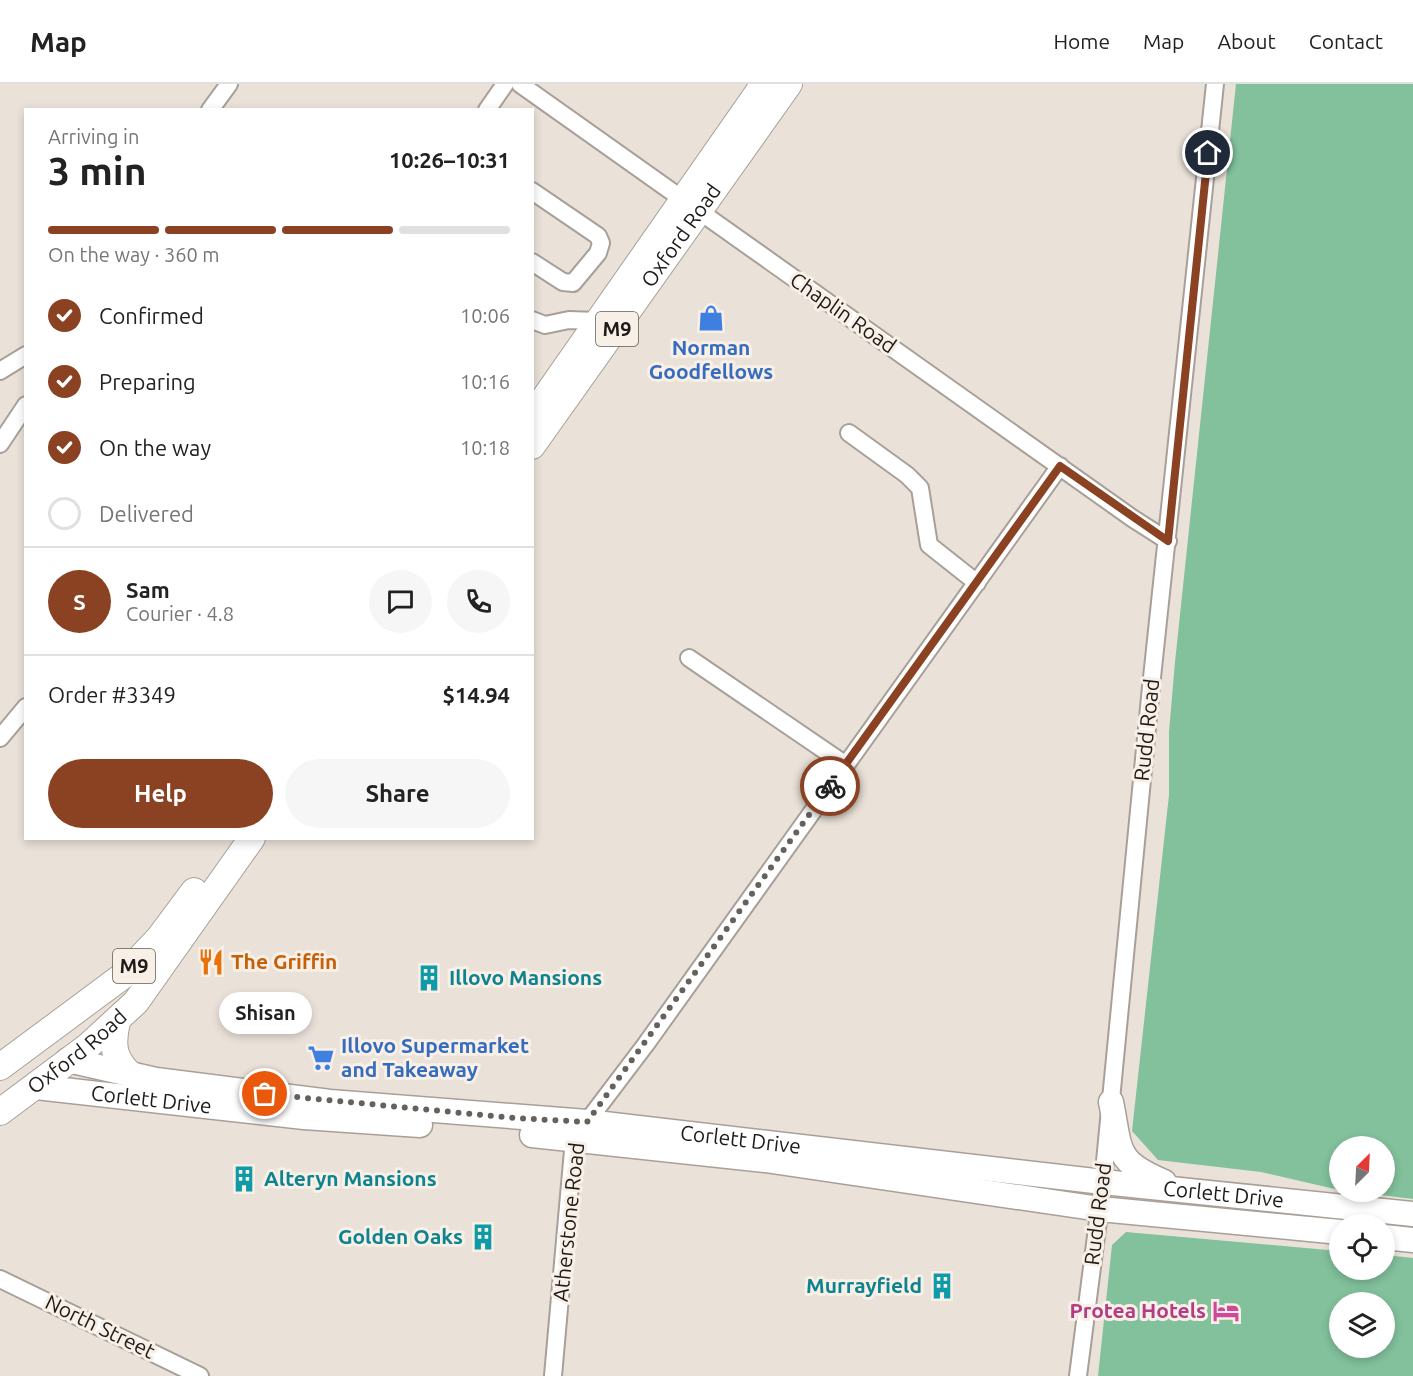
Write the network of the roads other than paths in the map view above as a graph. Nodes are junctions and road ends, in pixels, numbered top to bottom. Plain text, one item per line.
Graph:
1 (229, 84) edge
2 (505, 84) edge
3 (520, 84) edge
4 (764, 84) edge
5 (789, 84) edge
6 (1215, 84) edge
7 (211, 108) edge
8 (488, 108) edge
9 (534, 192) edge
10 (692, 206) junction
11 (534, 263) edge
12 (534, 321) edge
13 (597, 321) junction
14 (24, 357) edge
15 (0, 371) edge
16 (24, 408) edge
17 (534, 413) edge
18 (849, 433) dead end
19 (534, 443) edge
20 (0, 444) edge
21 (1060, 466) junction
22 (1168, 541) junction
23 (977, 582) junction
24 (689, 658) dead end
25 (24, 708) edge
26 (0, 738) edge
27 (846, 765) junction
28 (230, 840) edge
29 (251, 840) edge
30 (117, 1022) junction
31 (68, 1060) junction
32 (3, 1065) edge
33 (133, 1077) junction
34 (36, 1087) junction
35 (1111, 1102) junction
36 (0, 1112) edge
37 (581, 1130) junction
38 (1102, 1182) junction
39 (1195, 1191) junction
40 (1100, 1209) junction
41 (1413, 1214) edge
42 (1329, 1231) edge
43 (1395, 1238) edge
44 (1413, 1240) edge
45 (0, 1278) edge
46 (200, 1376) edge
47 (553, 1376) edge
48 (1078, 1376) edge

1 - 7 street
2 - 8 street
3 - 10 street, Chaplin Road
4 - 10 main road, Oxford Road / M9
5 - 10 main road, Oxford Road / M9
6 - 22 street, Rudd Road
9 - 11 street
10 - 13 main road, Oxford Road / M9
10 - 19 main road, Oxford Road / M9
10 - 21 street, Chaplin Road
12 - 13 street
13 - 17 main road, Oxford Road / M9
14 - 15 street
16 - 20 street
18 - 23 street
21 - 22 street, Chaplin Road
21 - 23 street, Atherstone Road
22 - 35 street, Rudd Road
23 - 27 street, Atherstone Road
24 - 27 street
25 - 26 street
27 - 37 street, Atherstone Road
28 - 32 main road, Oxford Road / M9
29 - 30 main road, Oxford Road / M9
30 - 31 main road, Oxford Road / M9
30 - 33 main road
31 - 32 main road
31 - 33 main road, Corlett Drive
31 - 34 main road, Oxford Road / M9
33 - 37 main road, Corlett Drive
34 - 36 main road, Oxford Road / M9
34 - 37 main road, Corlett Drive
35 - 38 street, Rudd Road
35 - 39 main road
37 - 38 main road, Corlett Drive
37 - 40 main road, Corlett Drive
37 - 47 street, Atherstone Road
38 - 39 main road, Corlett Drive
38 - 40 street, Rudd Road
39 - 41 main road, Corlett Drive
40 - 42 main road, Corlett Drive
40 - 48 street, Rudd Road
43 - 44 main road
45 - 46 street, North Street

